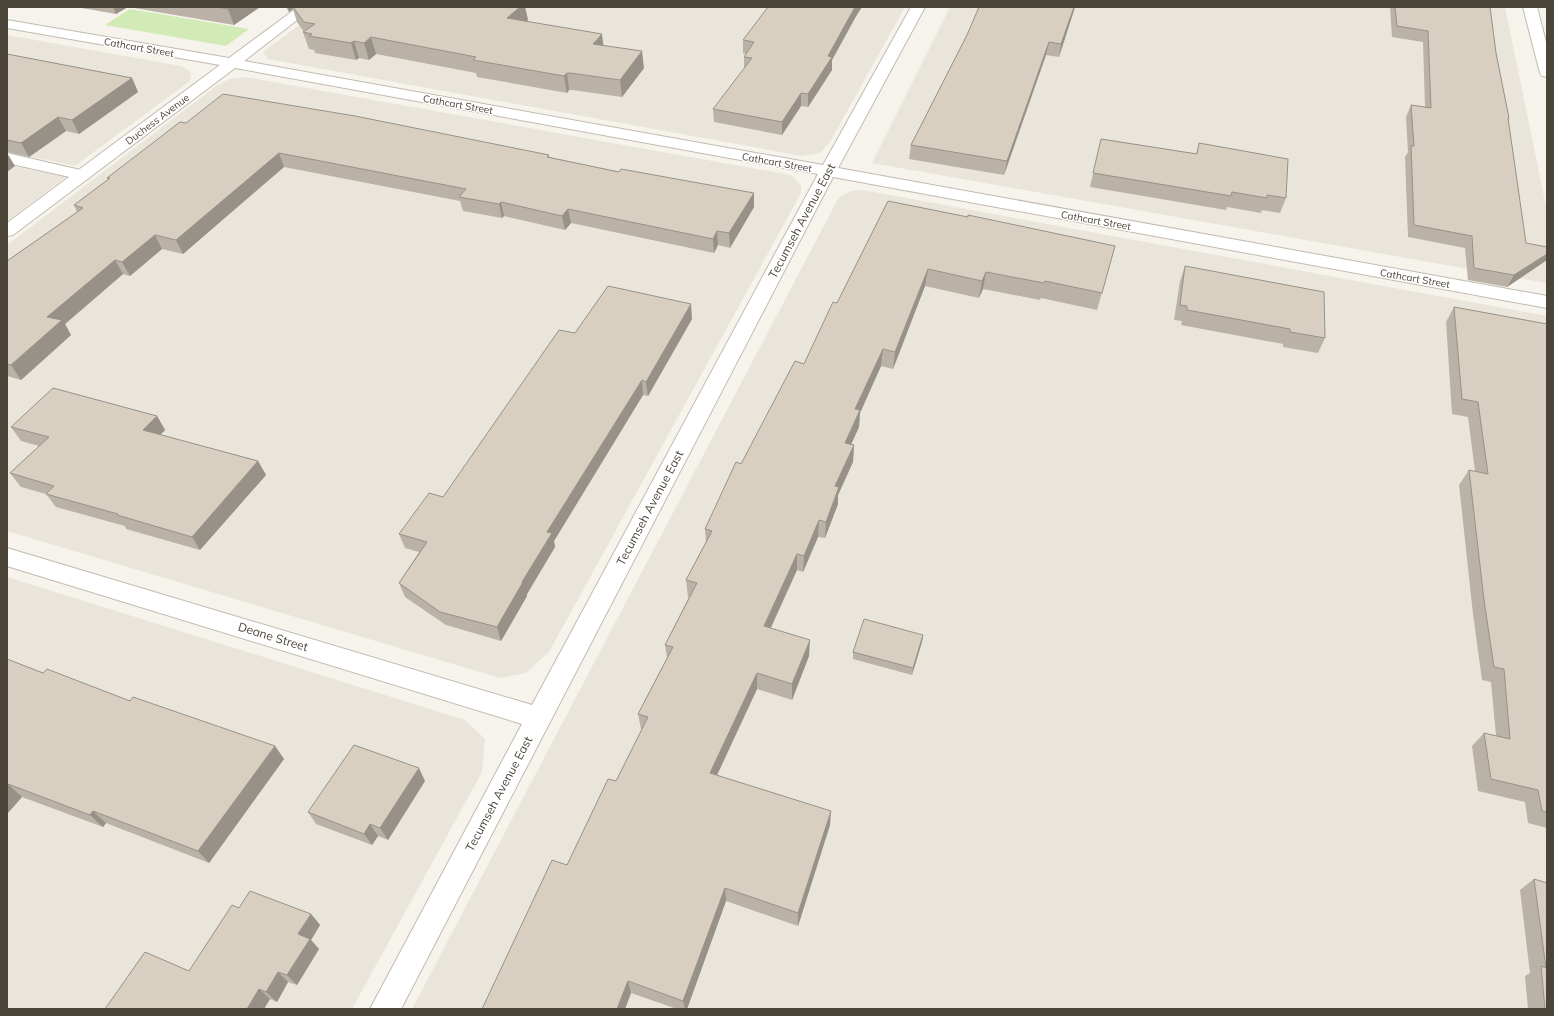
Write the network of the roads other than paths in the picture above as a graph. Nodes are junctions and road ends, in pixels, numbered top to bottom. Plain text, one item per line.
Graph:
1 (307, 7) edge
2 (918, 7) edge
3 (1530, 7) edge
4 (7, 24) edge
5 (232, 63) junction
6 (1547, 73) edge
7 (7, 158) edge
8 (828, 171) junction
9 (83, 175) junction
10 (7, 231) edge
11 (1547, 302) edge
12 (7, 557) edge
13 (539, 718) junction
14 (385, 1009) edge

1 - 5 street, Duchess Avenue
2 - 8 street, Tecumseh Avenue East
3 - 6 street
4 - 5 street, Cathcart Street
5 - 8 street, Cathcart Street
5 - 9 street, Duchess Avenue
7 - 9 street
8 - 11 street, Cathcart Street
8 - 13 street, Tecumseh Avenue East
9 - 10 street, Duchess Avenue
12 - 13 street, Deane Street
13 - 14 street, Tecumseh Avenue East

